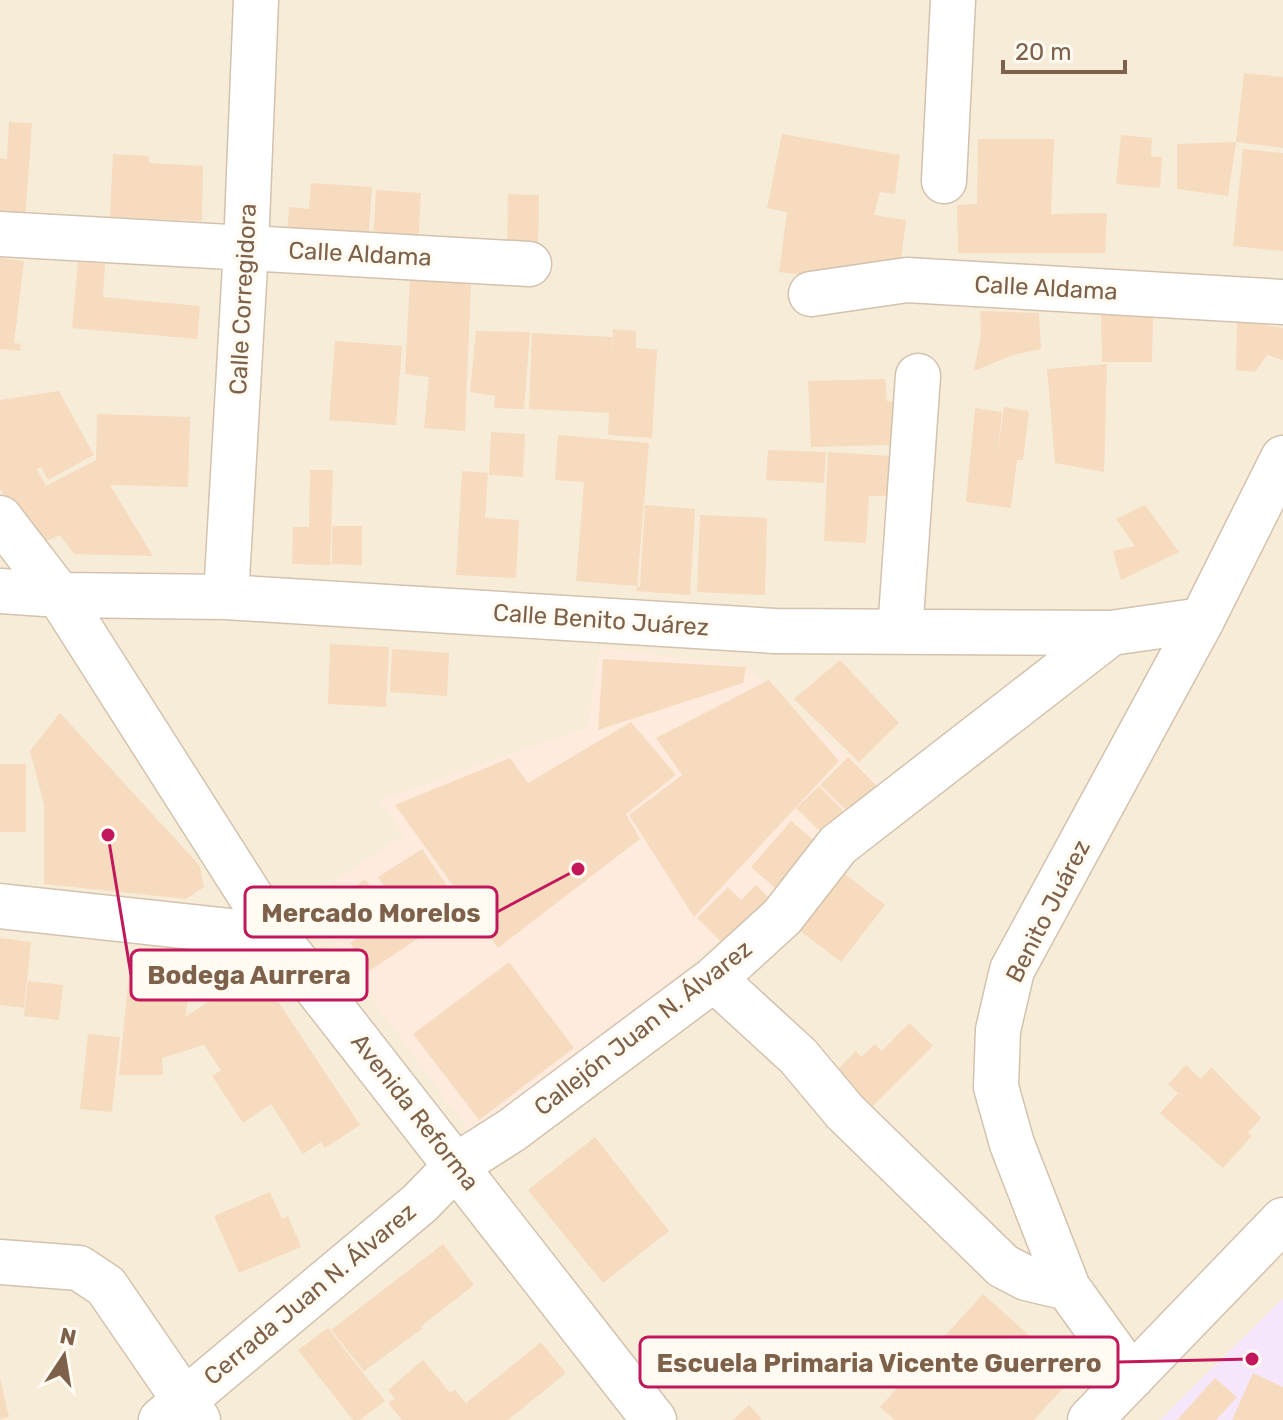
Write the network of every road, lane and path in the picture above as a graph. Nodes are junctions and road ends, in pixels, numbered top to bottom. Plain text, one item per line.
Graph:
1 (256, 0) edge
2 (953, 0) edge
3 (944, 181) dead end
4 (0, 234) edge
5 (246, 248) junction
6 (529, 264) dead end
7 (811, 294) dead end
8 (1283, 302) edge
9 (918, 376) dead end
10 (1283, 458) edge
11 (0, 518) edge
12 (0, 591) edge
13 (59, 595) junction
14 (226, 597) junction
15 (1202, 620) junction
16 (900, 632) junction
17 (1111, 633) junction
18 (0, 906) edge
19 (276, 936) junction
20 (714, 979) junction
21 (457, 1165) junction
22 (1283, 1220) edge
23 (0, 1262) edge
24 (1068, 1288) junction
25 (1132, 1377) junction
26 (180, 1413) edge
27 (654, 1420) edge
28 (1090, 1420) edge

1 - 5 street, Calle Corregidora
2 - 3 street
4 - 5 street, Calle Aldama
5 - 6 street, Calle Aldama
5 - 14 street, Calle Corregidora
7 - 8 street, Calle Aldama
9 - 16 street
10 - 15 street, Benito Juárez
11 - 13 street, Avenida Reforma
12 - 13 street, Calle Benito Juárez
13 - 14 street, Calle Benito Juárez
13 - 19 street, Avenida Reforma
14 - 16 street, Calle Benito Juárez
15 - 17 street, Calle Benito Juárez
15 - 24 street, Benito Juárez
16 - 17 street, Calle Benito Juárez
17 - 20 street, Callejón Juan N. Álvarez
18 - 19 street
19 - 21 street, Avenida Reforma
20 - 21 street, Callejón Juan N. Álvarez
20 - 24 street
21 - 26 street, Cerrada Juan N. Álvarez
21 - 27 street, Avenida Reforma
22 - 25 street
23 - 26 street
24 - 25 street, Benito Juárez
25 - 28 street

